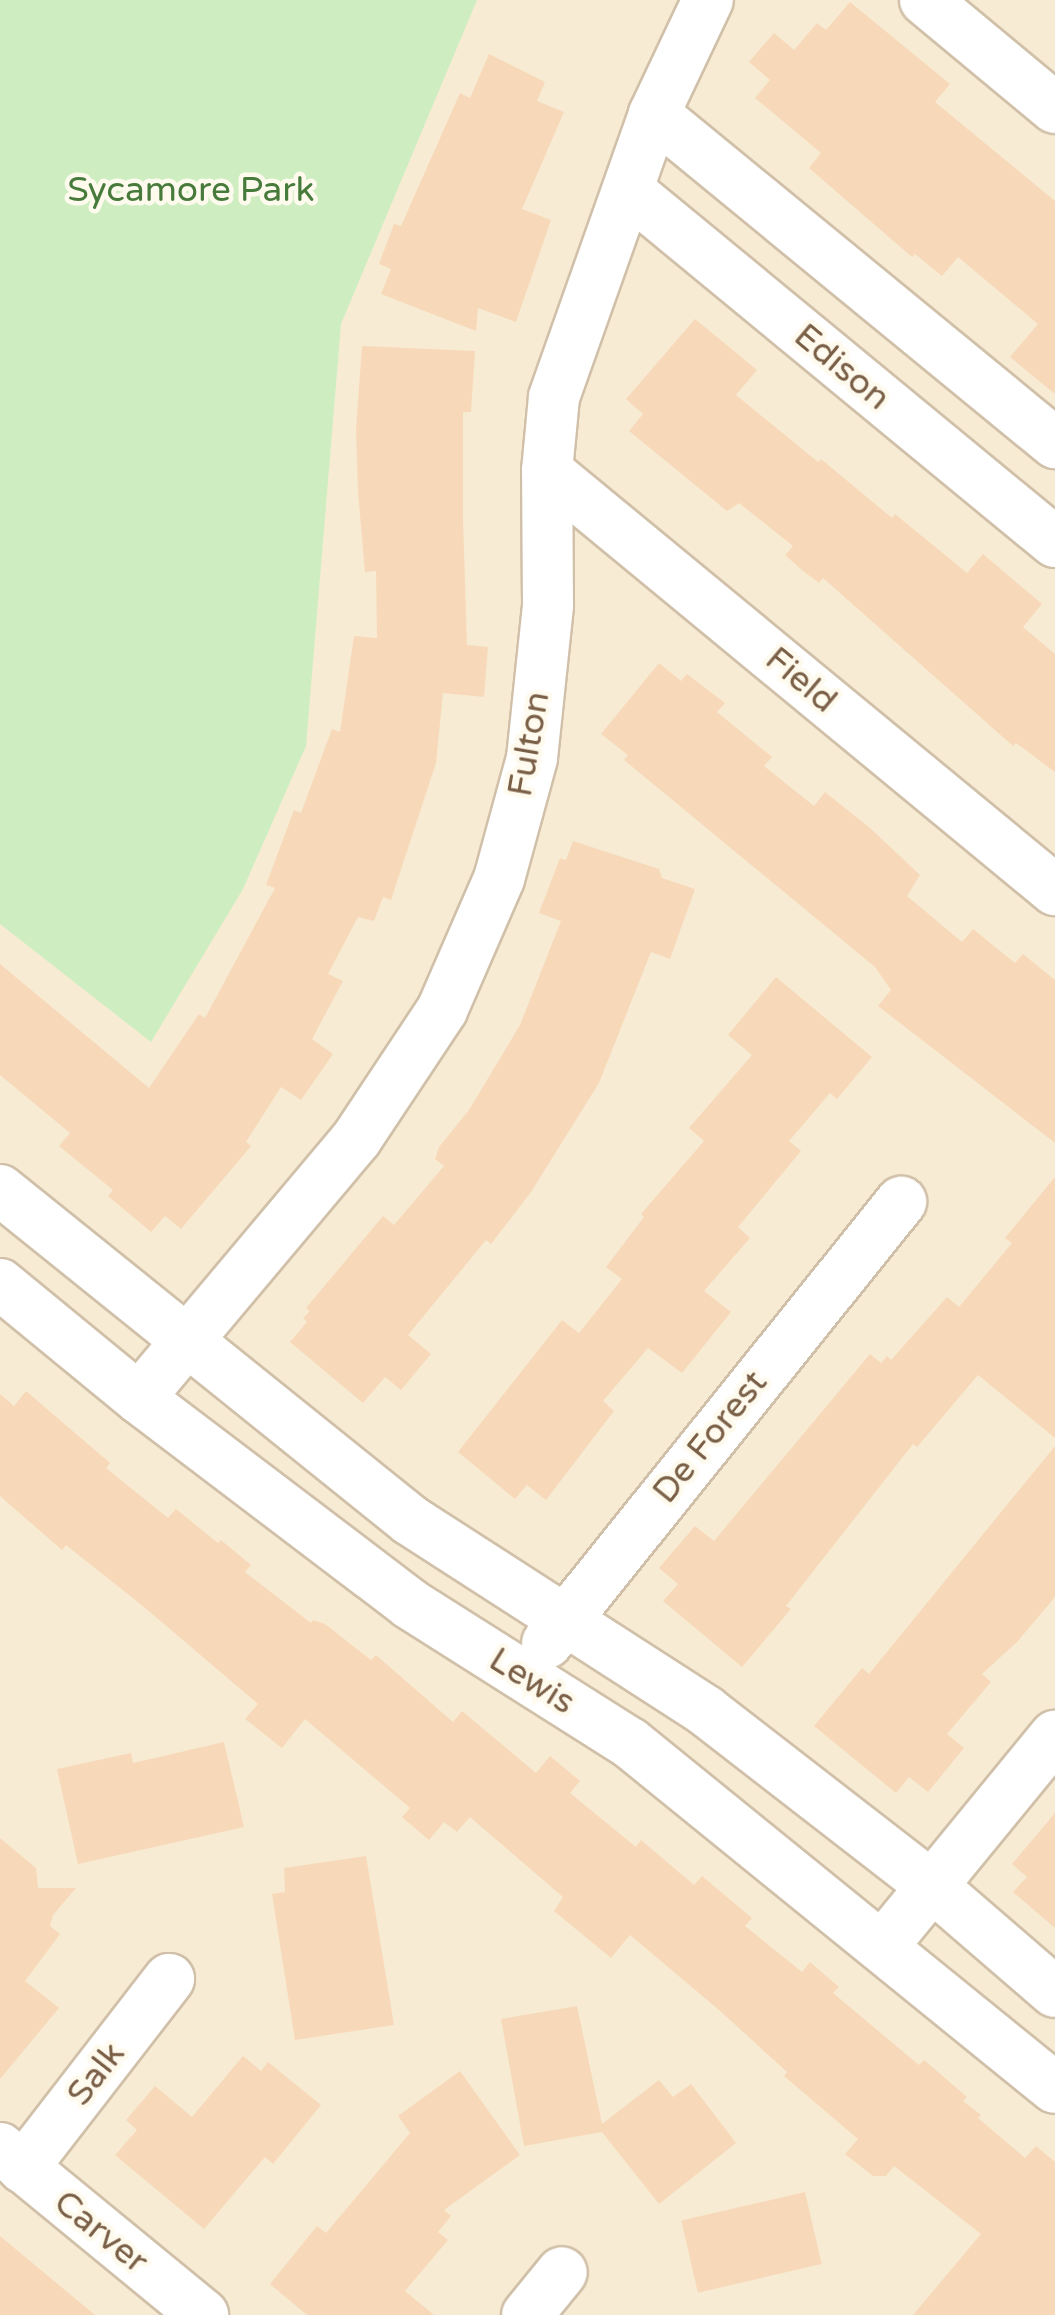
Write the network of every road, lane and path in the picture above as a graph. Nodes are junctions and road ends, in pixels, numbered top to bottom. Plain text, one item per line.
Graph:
1 (708, 0) edge
2 (925, 0) edge
3 (1055, 108) edge
4 (654, 114) junction
5 (629, 191) junction
6 (1055, 444) edge
7 (547, 471) junction
8 (1055, 542) edge
9 (1055, 890) edge
10 (0, 1190) edge
11 (901, 1202) dead end
12 (0, 1284) edge
13 (186, 1338) junction
14 (139, 1398) junction
15 (564, 1616) junction
16 (524, 1676) junction
17 (1055, 1736) edge
18 (932, 1886) junction
19 (882, 1947) junction
20 (169, 1979) dead end
21 (1055, 1992) edge
22 (1055, 2088) edge
23 (12, 2158) edge
24 (562, 2272) dead end
25 (202, 2315) edge
26 (527, 2315) edge

1 - 4 street, Fulton
2 - 3 street
4 - 5 street, Fulton
4 - 6 street
5 - 7 street, Fulton
5 - 8 street, Edison
7 - 9 street, Field
7 - 13 street, Fulton
10 - 13 street, Lewis
11 - 15 street, De Forest
12 - 14 street, Lewis
13 - 14 street, Fulton
13 - 15 street, Lewis
14 - 16 street, Lewis
15 - 16 street, De Forest
15 - 18 street, Lewis
16 - 19 street, Lewis
17 - 18 street
18 - 19 street
18 - 21 street, Lewis
19 - 22 street, Lewis
20 - 23 street, Salk
23 - 25 street, Carver
24 - 26 street

